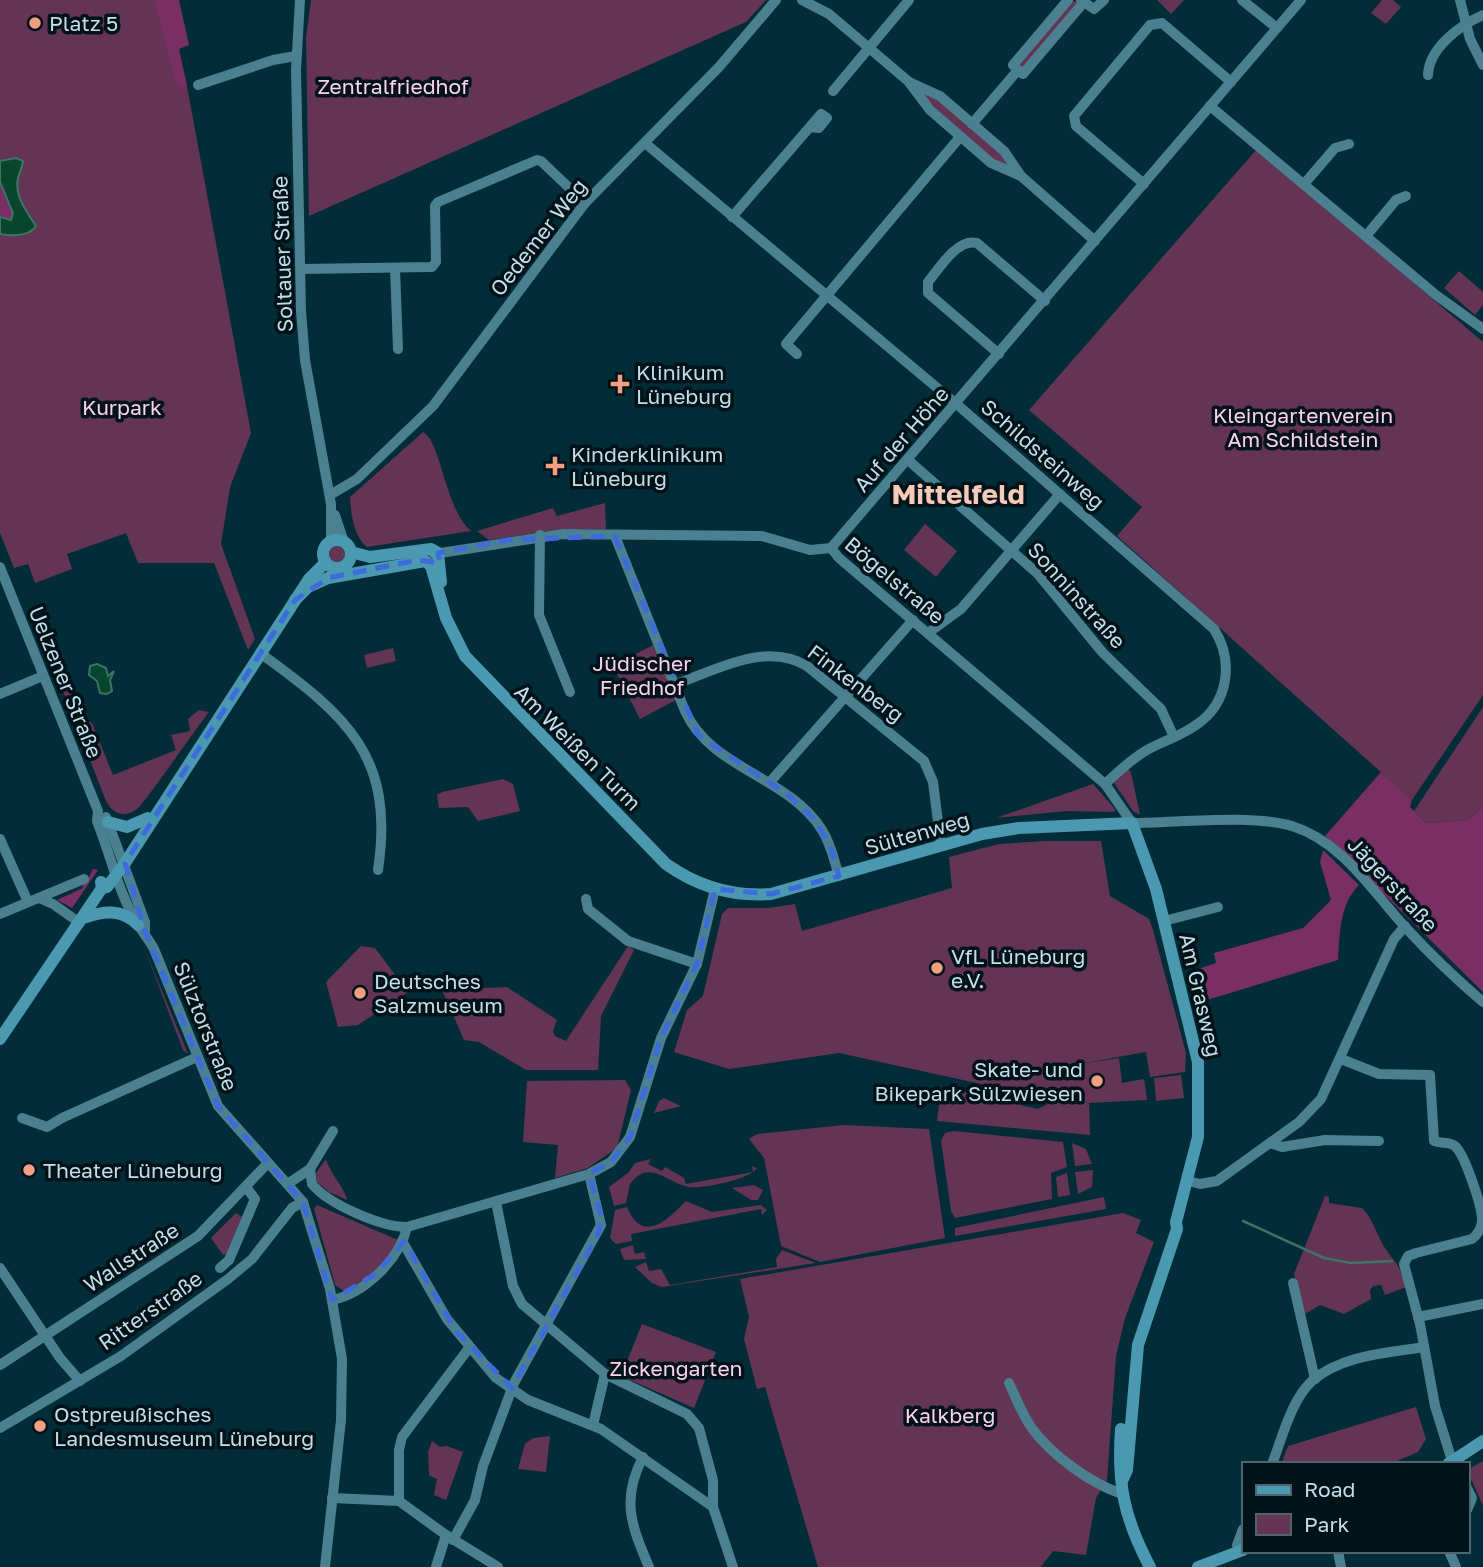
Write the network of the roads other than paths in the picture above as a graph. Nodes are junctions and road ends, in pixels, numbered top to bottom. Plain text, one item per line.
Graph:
1 (300, 0) edge
2 (776, 0) edge
3 (802, 0) edge
4 (909, 0) edge
5 (1068, 0) edge
6 (1104, 0) edge
7 (1242, 0) edge
8 (1301, 0) edge
9 (1460, 0) edge
10 (1083, 1) edge
11 (1483, 15) edge
12 (1464, 23) junction
13 (1276, 28) junction
14 (869, 49) junction
15 (296, 56) junction
16 (1483, 65) edge
17 (1018, 70) junction
18 (1428, 75) dead end
19 (908, 81) junction
20 (1231, 82) junction
21 (198, 85) dead end
22 (833, 91) dead end
23 (1210, 106) junction
24 (972, 124) junction
25 (810, 127) dead end
26 (960, 137) junction
27 (645, 143) junction
28 (1349, 144) dead end
29 (1021, 176) junction
30 (1144, 184) junction
31 (1304, 184) junction
32 (1406, 196) dead end
33 (585, 203) junction
34 (732, 217) junction
35 (1366, 236) junction
36 (1095, 241) junction
37 (395, 268) junction
38 (300, 269) junction
39 (828, 296) junction
40 (1045, 301) junction
41 (1483, 329) edge
42 (398, 349) dead end
43 (797, 354) dead end
44 (999, 354) junction
45 (956, 404) junction
46 (908, 460) junction
47 (1060, 494) junction
48 (331, 500) junction
49 (540, 535) junction
50 (615, 536) junction
51 (831, 548) junction
52 (344, 549) junction
53 (1012, 551) junction
54 (433, 558) junction
55 (325, 563) junction
56 (385, 565) junction
57 (0, 567) edge
58 (295, 600) junction
59 (913, 620) junction
60 (928, 633) junction
61 (260, 653) junction
62 (40, 677) junction
63 (674, 685) junction
64 (570, 692) dead end
65 (0, 694) edge
66 (847, 697) junction
67 (1174, 737) junction
68 (771, 782) junction
69 (1105, 784) junction
70 (161, 805) junction
71 (98, 811) junction
72 (148, 818) junction
73 (108, 822) junction
74 (1132, 823) junction
75 (0, 839) edge
76 (941, 846) junction
77 (119, 864) junction
78 (378, 870) dead end
79 (839, 876) junction
80 (84, 879) dead end
81 (715, 889) junction
82 (39, 898) junction
83 (586, 900) dead end
84 (27, 902) junction
85 (1218, 907) dead end
86 (0, 914) edge
87 (81, 920) junction
88 (1164, 921) junction
89 (1405, 926) junction
90 (141, 928) junction
91 (697, 964) junction
92 (1483, 1002) edge
93 (0, 1039) edge
94 (197, 1057) junction
95 (1341, 1059) junction
96 (22, 1118) dead end
97 (333, 1130) dead end
98 (1379, 1141) dead end
99 (1270, 1143) junction
100 (268, 1163) junction
101 (310, 1169) junction
102 (589, 1174) junction
103 (1188, 1181) junction
104 (289, 1183) junction
105 (246, 1187) junction
106 (297, 1191) junction
107 (303, 1202) junction
108 (496, 1202) junction
109 (336, 1203) junction
110 (407, 1227) junction
111 (402, 1241) junction
112 (0, 1268) edge
113 (220, 1268) dead end
114 (1293, 1283) dead end
115 (331, 1295) junction
116 (1483, 1304) edge
117 (1418, 1317) junction
118 (547, 1324) junction
119 (46, 1334) junction
120 (1424, 1347) junction
121 (469, 1348) junction
122 (0, 1364) edge
123 (605, 1374) junction
124 (1315, 1379) junction
125 (80, 1381) junction
126 (1009, 1383) dead end
127 (512, 1388) junction
128 (593, 1425) junction
129 (0, 1428) edge
130 (1483, 1441) edge
131 (643, 1457) junction
132 (1273, 1462) edge
133 (1451, 1462) edge
134 (1452, 1462) edge
135 (1122, 1488) junction
136 (332, 1498) junction
137 (400, 1501) junction
138 (713, 1502) junction
139 (1242, 1532) edge
140 (449, 1537) junction
141 (1241, 1551) edge
142 (495, 1566) edge
143 (325, 1567) edge
144 (436, 1567) edge
145 (649, 1567) edge
146 (733, 1567) edge
147 (1150, 1567) edge
148 (1198, 1567) edge

1 - 15 street, Soltauer Straße
2 - 27 street, Oedemer Weg
3 - 14 street
4 - 14 street
5 - 17 street
6 - 10 street
7 - 13 street
8 - 13 street, Auf der Höhe
9 - 12 street
10 - 17 street
11 - 12 street
12 - 16 street
12 - 18 street
13 - 20 street, Auf der Höhe
14 - 19 street
14 - 22 street
15 - 21 street
15 - 38 street, Soltauer Straße
17 - 24 street
19 - 24 street
19 - 26 street
20 - 23 street, Auf der Höhe
20 - 30 street
23 - 30 street, Auf der Höhe
23 - 31 street
24 - 29 street
25 - 34 street
26 - 29 street
26 - 39 street
27 - 33 street, Oedemer Weg
27 - 34 street, Schildsteinweg
28 - 31 street
29 - 36 street
30 - 36 street, Auf der Höhe
31 - 35 street
32 - 35 street
33 - 37 street
33 - 48 street, Oedemer Weg
34 - 39 street, Schildsteinweg
35 - 41 street
36 - 40 street, Auf der Höhe
37 - 38 street
37 - 42 street
38 - 48 street, Soltauer Straße
39 - 43 street
39 - 45 street, Schildsteinweg
40 - 44 street, Auf der Höhe
40 - 44 street
44 - 45 street, Auf der Höhe
45 - 46 street, Auf der Höhe
45 - 47 street, Schildsteinweg
46 - 51 street, Auf der Höhe
46 - 53 street, Sonninstraße
47 - 53 street
47 - 67 street, Schildsteinweg
48 - 52 street, Soltauer Straße
49 - 50 street, Bögelstraße
49 - 54 street, Bögelstraße
49 - 64 street
50 - 51 street, Bögelstraße
50 - 63 street
51 - 59 street, Bögelstraße
52 - 54 main road, Bögelstraße
52 - 55 main road, Soltauer Straße
52 - 55 main road
52 - 56 main road, Bögelstraße
53 - 60 street
53 - 67 street, Sonninstraße
54 - 56 main road, Bögelstraße
54 - 81 main road, Am Weißen Turm
55 - 58 main road, Soltauer Straße
56 - 58 main road, Bögelstraße
57 - 62 street, Uelzener Straße
58 - 61 main road, Soltauer Straße
59 - 60 street, Bögelstraße
59 - 66 street
60 - 69 street, Bögelstraße
61 - 70 main road, Soltauer Straße
61 - 78 street
62 - 65 street
62 - 71 street, Uelzener Straße
63 - 66 street, Finkenberg
63 - 68 street
66 - 68 street
66 - 76 street, Finkenberg
67 - 69 street
68 - 79 street
69 - 74 street, Bögelstraße
70 - 72 main road, Soltauer Straße
70 - 77 main road, Soltauer Straße
71 - 73 street, Uelzener Straße
71 - 77 street, Uelzener Straße
72 - 73 main road
72 - 77 main road, Soltauer Straße
73 - 77 street, Uelzener Straße
74 - 76 main road, Sültenweg
74 - 88 main road, Am Grasweg
74 - 89 street, Jägerstraße
75 - 84 street
76 - 79 main road, Sültenweg
77 - 87 main road
77 - 90 street, Sülztorstraße
79 - 81 main road, Sültenweg
80 - 82 street
81 - 91 street
82 - 84 street
82 - 87 street
83 - 91 street
84 - 86 street
85 - 88 street
87 - 90 main road
87 - 93 main road
88 - 103 main road, Am Grasweg
89 - 92 street, Jägerstraße
89 - 95 street
90 - 94 street, Sülztorstraße
91 - 102 street
94 - 96 street
94 - 100 street, Sülztorstraße
95 - 99 street
95 - 117 street
97 - 101 street
98 - 99 street
99 - 103 street
100 - 104 street, Sülztorstraße
100 - 105 street, Wallstraße
101 - 104 street
101 - 109 street
102 - 108 street
102 - 118 street
103 - 135 main road, Am Grasweg
104 - 106 street, Sülztorstraße
105 - 113 street
105 - 119 street, Wallstraße
106 - 107 street
106 - 109 street
107 - 115 street
107 - 125 street, Ritterstraße
108 - 110 street
108 - 118 street
109 - 110 street
110 - 111 street
111 - 115 street
111 - 121 street
112 - 119 street
114 - 124 street
115 - 136 street
116 - 117 street
117 - 120 street
118 - 123 street
118 - 127 street
119 - 122 street, Wallstraße
119 - 125 street
120 - 124 street
120 - 133 street
121 - 127 street
121 - 137 street
123 - 128 street
123 - 138 street
124 - 132 street
125 - 129 street, Ritterstraße
126 - 135 street
127 - 128 street
127 - 140 street
128 - 131 street
130 - 134 main road
131 - 138 street
131 - 145 street
135 - 147 main road
136 - 137 street
136 - 143 street
137 - 140 street
138 - 146 street
139 - 141 street
140 - 142 street
140 - 144 street
141 - 148 main road

